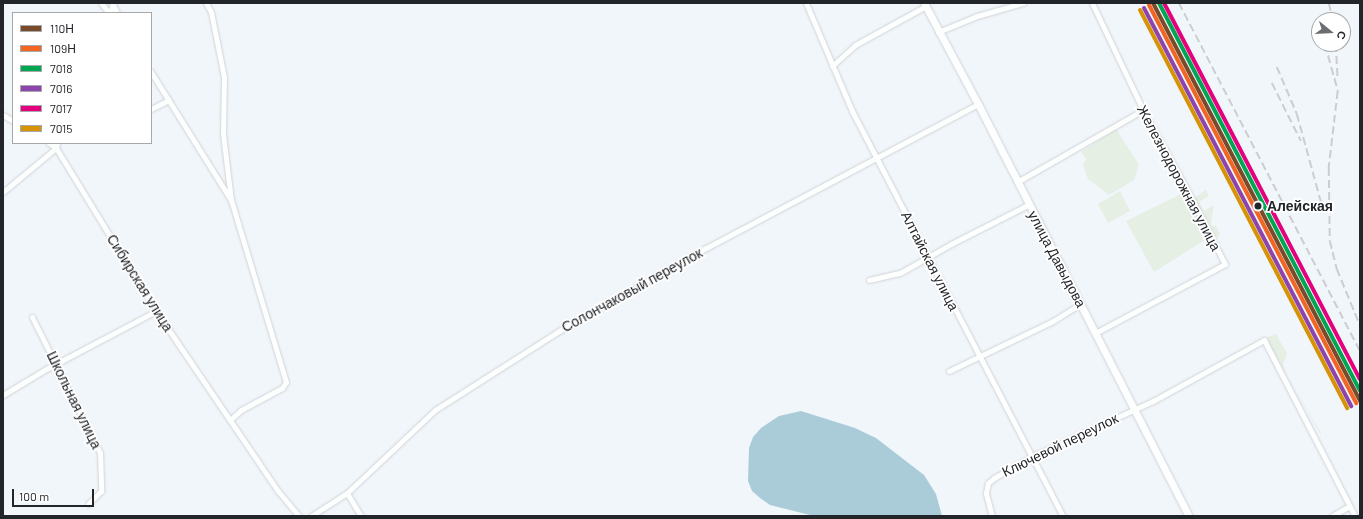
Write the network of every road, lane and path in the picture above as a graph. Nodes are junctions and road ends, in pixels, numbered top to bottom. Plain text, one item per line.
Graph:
1 (101, 3) edge
2 (206, 3) edge
3 (806, 3) edge
4 (1023, 3) edge
5 (1092, 3) edge
6 (925, 5) edge
7 (109, 12) edge
8 (938, 32) junction
9 (832, 66) junction
10 (152, 74) edge
11 (169, 100) junction
12 (978, 104) junction
13 (152, 108) edge
14 (1142, 110) junction
15 (3, 116) edge
16 (12, 120) edge
17 (57, 145) edge
18 (877, 157) junction
19 (1017, 182) junction
20 (3, 192) edge
21 (231, 200) junction
22 (1028, 206) junction
23 (928, 258) junction
24 (869, 280) dead end
25 (1080, 304) junction
26 (156, 311) junction
27 (32, 316) dead end
28 (1095, 333) junction
29 (980, 356) junction
30 (58, 364) junction
31 (949, 371) dead end
32 (3, 394) edge
33 (1134, 410) junction
34 (231, 419) junction
35 (1031, 457) junction
36 (347, 493) junction
37 (88, 504) dead end
38 (1349, 506) junction
39 (299, 516) edge
40 (311, 516) edge
41 (361, 516) edge
42 (992, 516) edge
43 (1062, 516) edge
44 (1189, 516) edge
45 (1332, 516) edge
46 (1355, 516) edge

1 - 7 street
2 - 21 street
3 - 9 street, Алтайская улица
4 - 8 street
5 - 14 street, Железнодорожная улица
6 - 8 main road, улица Давыдова
6 - 9 street
8 - 12 main road, улица Давыдова
9 - 18 street, Алтайская улица
10 - 11 street
11 - 13 street
11 - 21 street
12 - 18 street, Солончаковый переулок
12 - 19 main road, улица Давыдова
14 - 19 street
14 - 28 street, Железнодорожная улица
15 - 16 street
17 - 20 street
17 - 26 street, Сибирская улица
18 - 23 street, Алтайская улица
18 - 36 street, Солончаковый переулок
19 - 22 main road, улица Давыдова
21 - 34 street
22 - 23 street
22 - 25 main road, улица Давыдова
23 - 24 street
23 - 29 street, Алтайская улица
25 - 28 main road, улица Давыдова
25 - 29 street
26 - 30 street
26 - 34 street, Сибирская улица
27 - 30 street, Школьная улица
28 - 33 main road, улица Давыдова
29 - 31 street
29 - 35 street, Алтайская улица
30 - 32 street
30 - 37 street, Школьная улица
33 - 35 street, Ключевой переулок
33 - 38 street, Ключевой переулок
33 - 44 main road, улица Давыдова
34 - 39 street, Сибирская улица
35 - 42 street, Ключевой переулок
35 - 43 street, Алтайская улица
36 - 40 street, Солончаковый переулок
36 - 41 street
38 - 45 street
38 - 46 street

